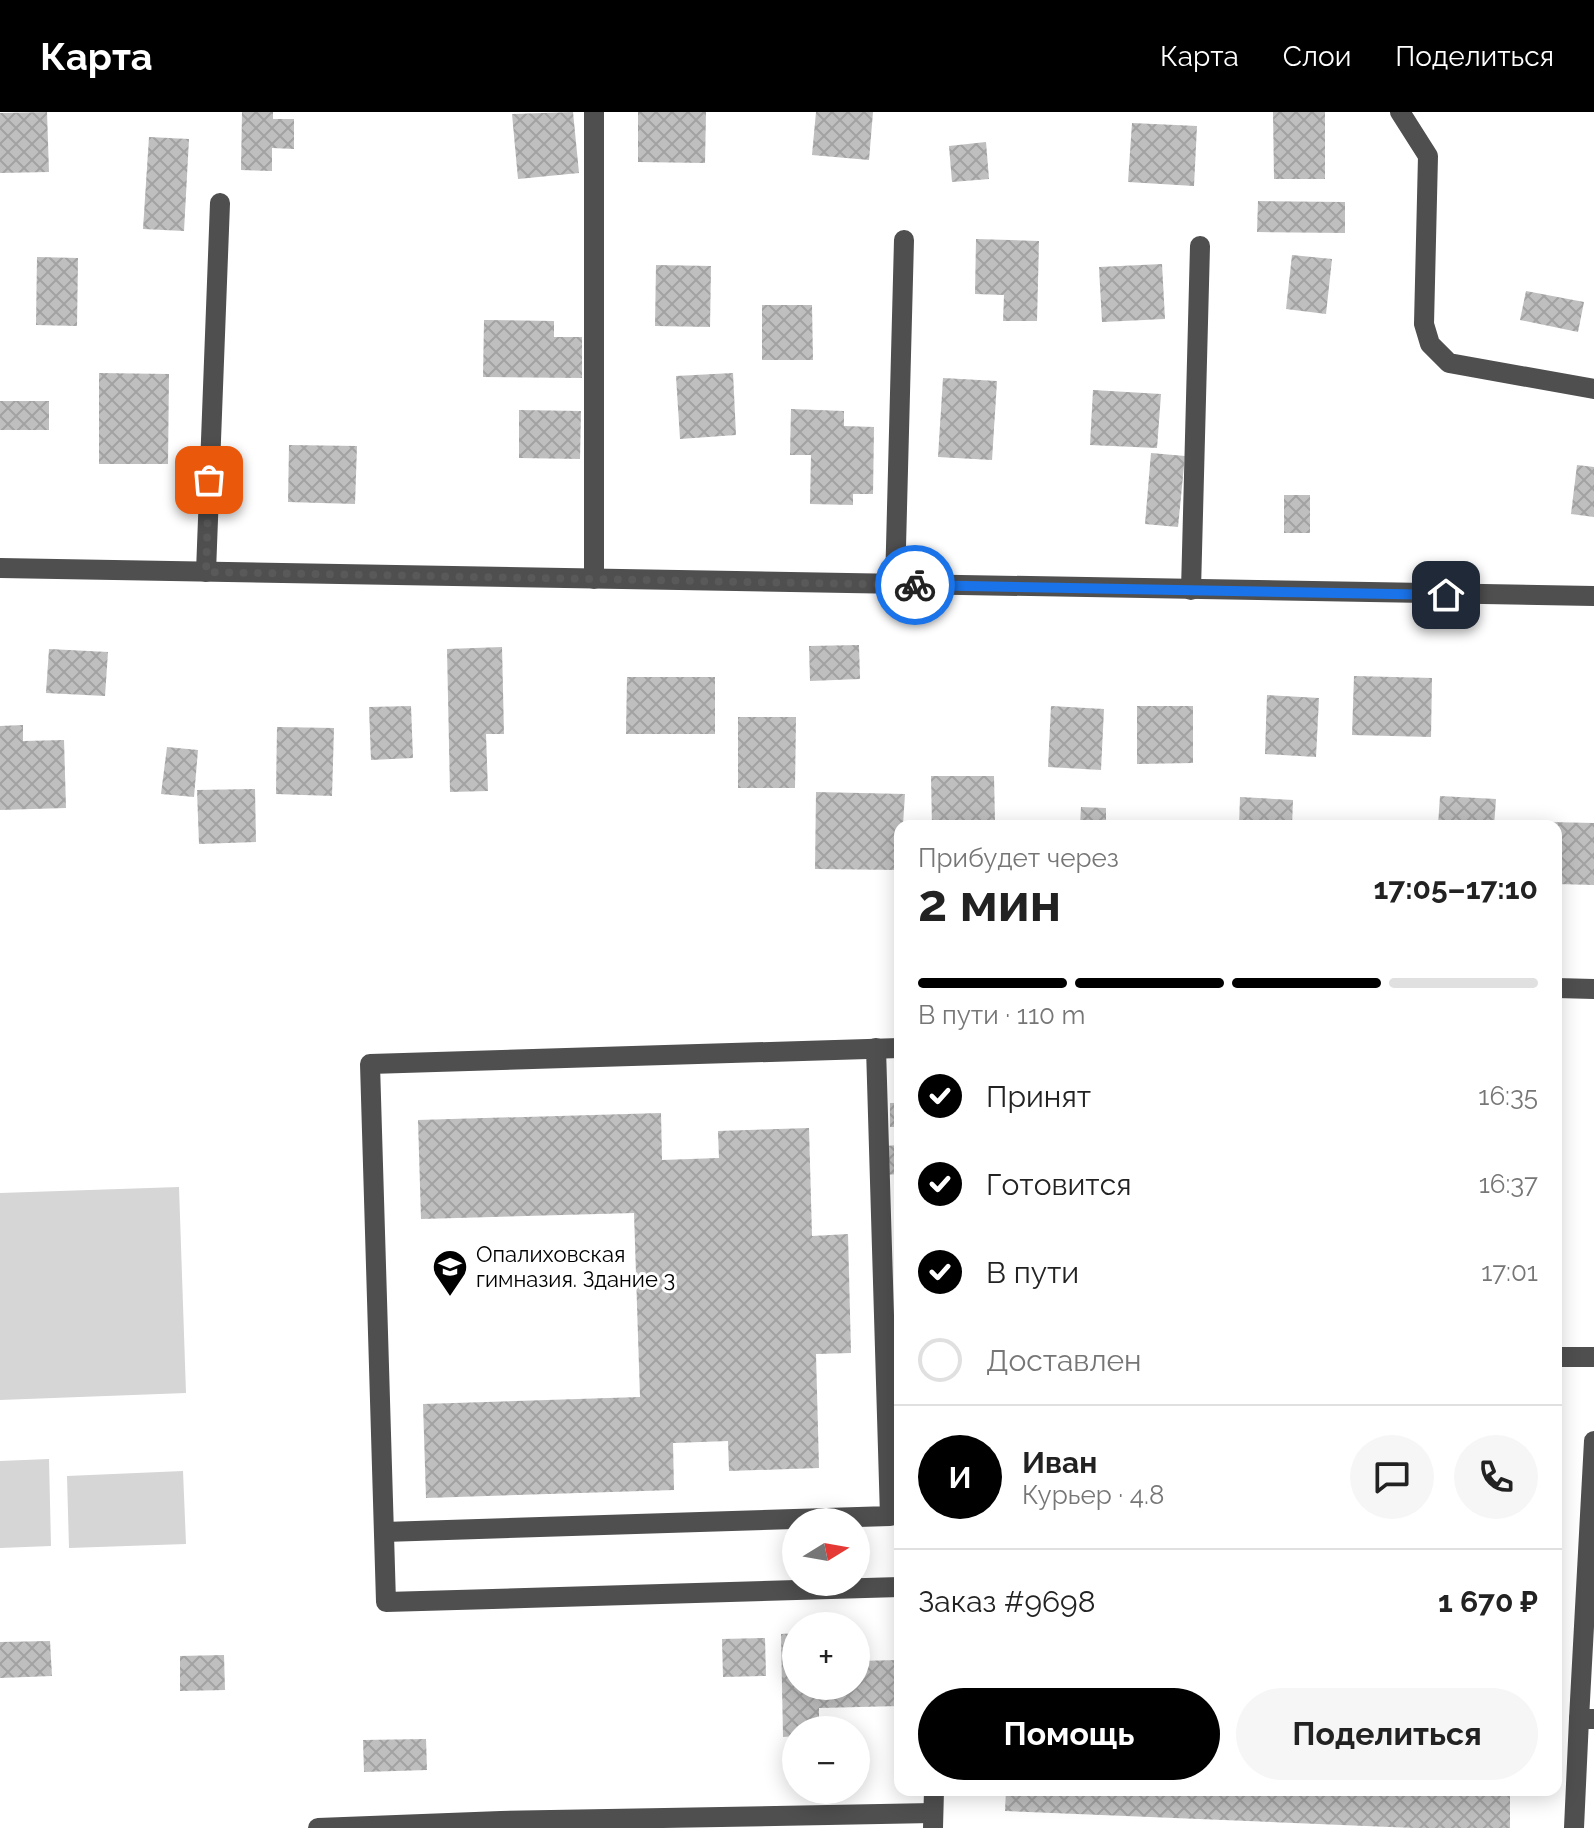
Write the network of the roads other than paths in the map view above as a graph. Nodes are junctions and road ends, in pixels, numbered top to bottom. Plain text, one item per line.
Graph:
1 (594, 112) edge
2 (1400, 112) edge
3 (220, 203) dead end
4 (904, 240) dead end
5 (1200, 246) dead end
6 (1594, 389) edge
7 (0, 568) edge
8 (206, 572) junction
9 (594, 579) junction
10 (895, 585) junction
11 (1191, 590) junction
12 (1594, 596) edge
13 (1562, 988) edge
14 (1594, 989) edge
15 (876, 1048) junction
16 (894, 1048) edge
17 (1562, 1357) edge
18 (1594, 1357) edge
19 (1594, 1441) edge
20 (384, 1532) junction
21 (894, 1587) edge
22 (1590, 1588) edge
23 (1587, 1719) edge
24 (934, 1796) edge
25 (933, 1820) edge
26 (433, 1826) edge
27 (318, 1828) edge
28 (1574, 1828) edge

1 - 9 street
2 - 6 street
3 - 8 street
4 - 10 street
5 - 11 street
7 - 8 street
8 - 9 street
9 - 10 street
10 - 11 street
11 - 12 street
13 - 14 street
15 - 16 street
15 - 20 street
15 - 20 street
17 - 18 street
19 - 22 street
20 - 21 street
22 - 23 street
23 - 28 street
24 - 25 street
25 - 26 street
26 - 27 street

